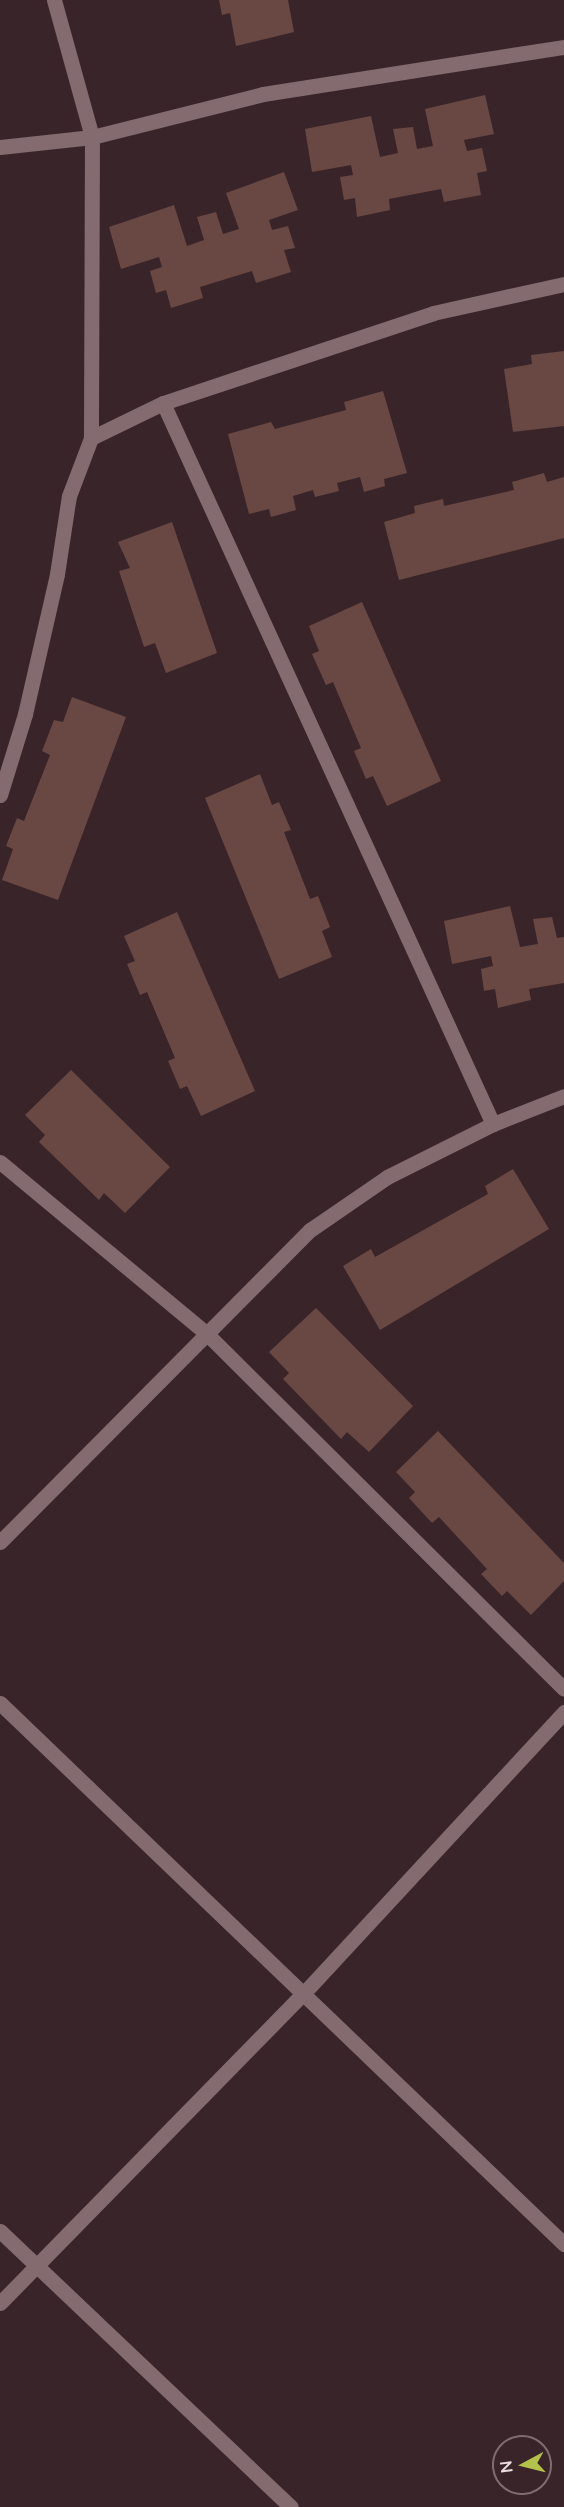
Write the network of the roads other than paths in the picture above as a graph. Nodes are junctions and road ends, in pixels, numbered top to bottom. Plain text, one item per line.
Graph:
1 (54, 0) edge
2 (564, 47) edge
3 (92, 137) junction
4 (0, 147) edge
5 (564, 284) edge
6 (163, 403) junction
7 (91, 438) junction
8 (0, 795) edge
9 (564, 1096) edge
10 (493, 1124) junction
11 (0, 1162) edge
12 (205, 1332) junction
13 (0, 1542) edge
14 (564, 1689) edge
15 (0, 1703) edge
16 (564, 1712) edge
17 (302, 1995) junction
18 (0, 2231) edge
19 (564, 2244) edge
20 (37, 2264) junction
21 (0, 2303) edge
22 (291, 2507) edge

1 - 3 street
2 - 3 street
3 - 4 street
3 - 7 street
5 - 6 street
6 - 7 street
6 - 10 street
7 - 8 street
9 - 10 street
10 - 12 street
11 - 12 street
12 - 13 street
12 - 14 street
15 - 17 street
16 - 17 street
17 - 19 street
17 - 20 street
18 - 20 street
20 - 21 street
20 - 22 street

